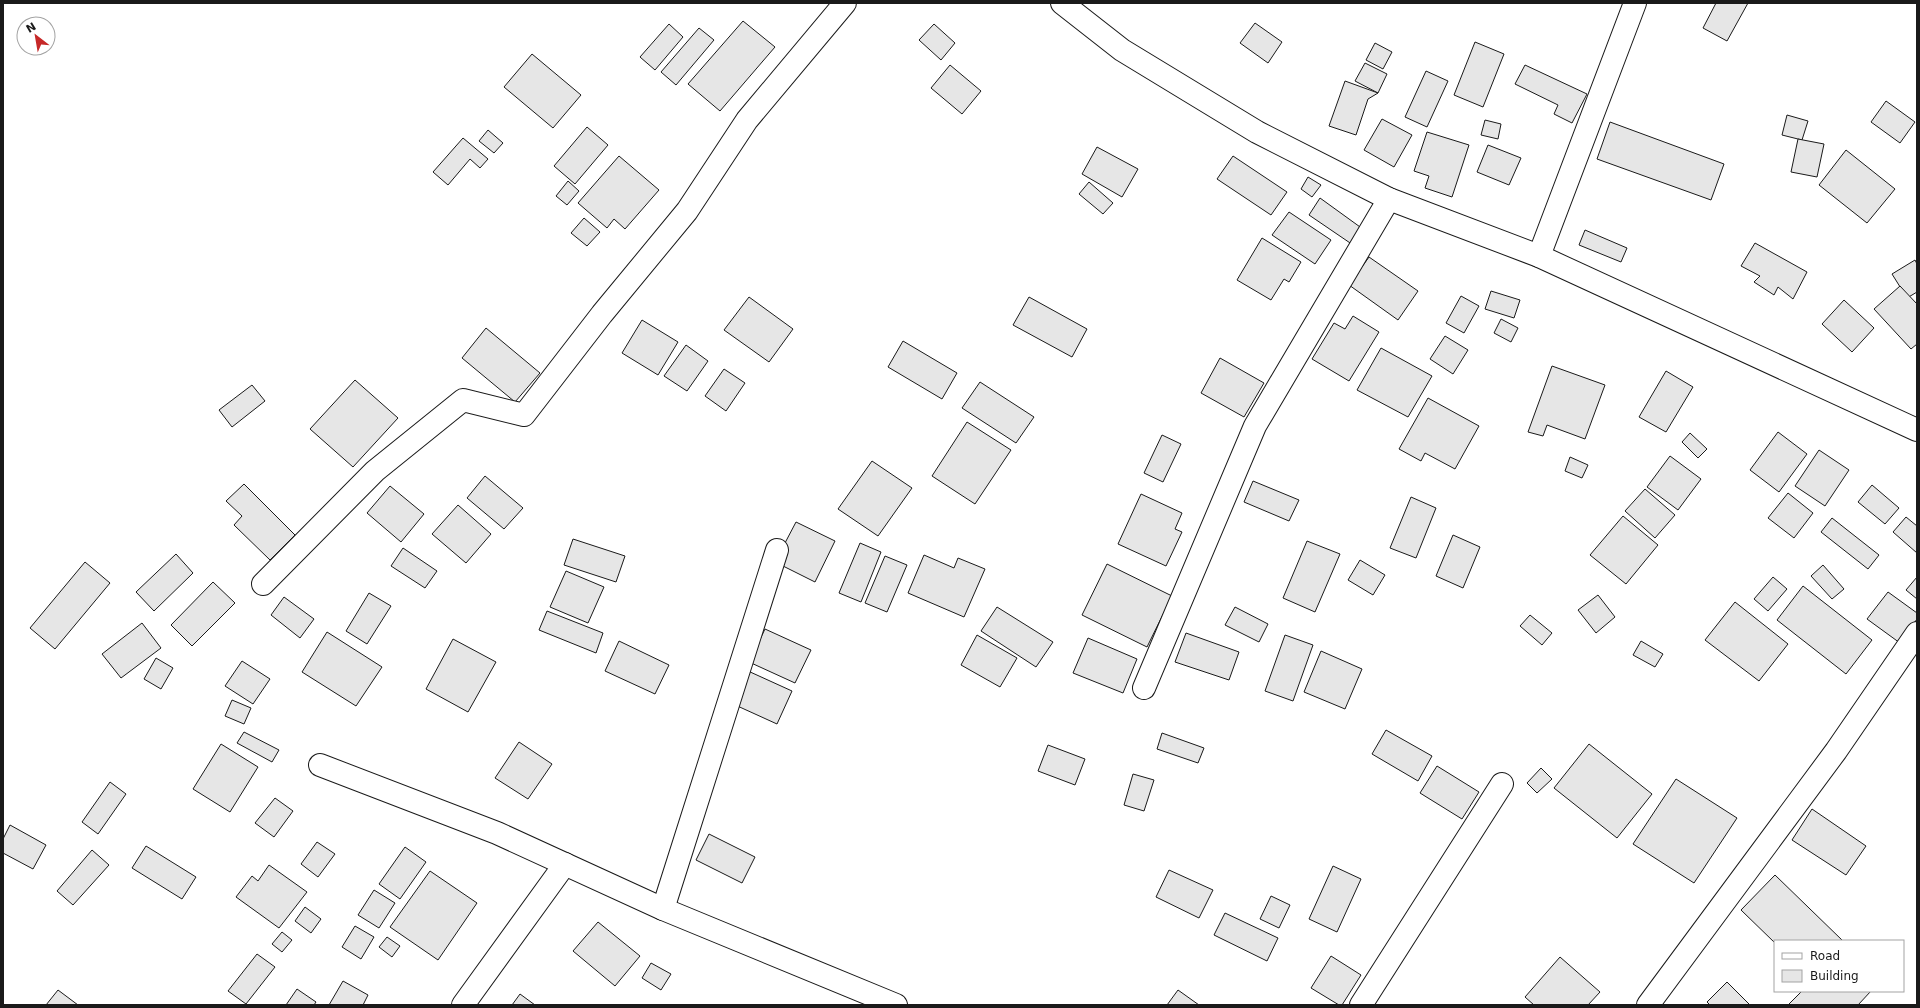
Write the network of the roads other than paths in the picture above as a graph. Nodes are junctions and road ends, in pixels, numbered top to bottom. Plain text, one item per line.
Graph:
1 (845, 3) edge
2 (1062, 3) edge
3 (1635, 3) edge
4 (1389, 198) junction
5 (1538, 256) junction
6 (1917, 430) edge
7 (777, 550) dead end
8 (263, 584) dead end
9 (1917, 633) edge
10 (1144, 688) dead end
11 (320, 765) dead end
12 (1502, 784) dead end
13 (565, 864) junction
14 (663, 910) junction
15 (463, 1005) edge
16 (896, 1005) edge
17 (1361, 1005) edge
18 (1648, 1005) edge

1 - 8 street
2 - 4 street
3 - 5 street
4 - 5 street
4 - 10 street
5 - 6 street
7 - 14 street
9 - 18 street
11 - 13 street
12 - 17 street
13 - 14 street
13 - 15 street
14 - 16 street

